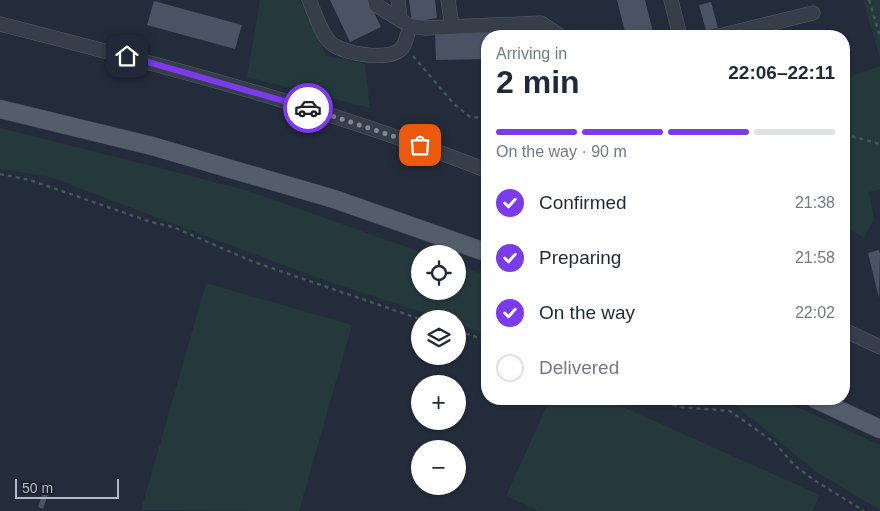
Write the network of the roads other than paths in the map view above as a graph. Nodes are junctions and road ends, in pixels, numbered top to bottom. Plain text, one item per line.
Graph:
1 (309, 0) edge
2 (374, 0) edge
3 (398, 0) edge
4 (448, 0) edge
5 (672, 0) edge
6 (813, 13) dead end
7 (405, 23) junction
8 (0, 24) edge
9 (452, 26) junction
10 (551, 30) edge
11 (679, 30) edge
12 (744, 30) edge
13 (0, 109) edge
14 (481, 168) edge
15 (481, 251) edge
16 (850, 333) edge
17 (880, 347) edge
18 (828, 405) edge
19 (880, 429) edge

1 - 7 street
2 - 7 street
3 - 7 street
4 - 9 street
5 - 11 street
6 - 12 street
7 - 9 street
8 - 14 street
9 - 10 street
13 - 15 main road
16 - 17 street
18 - 19 main road

